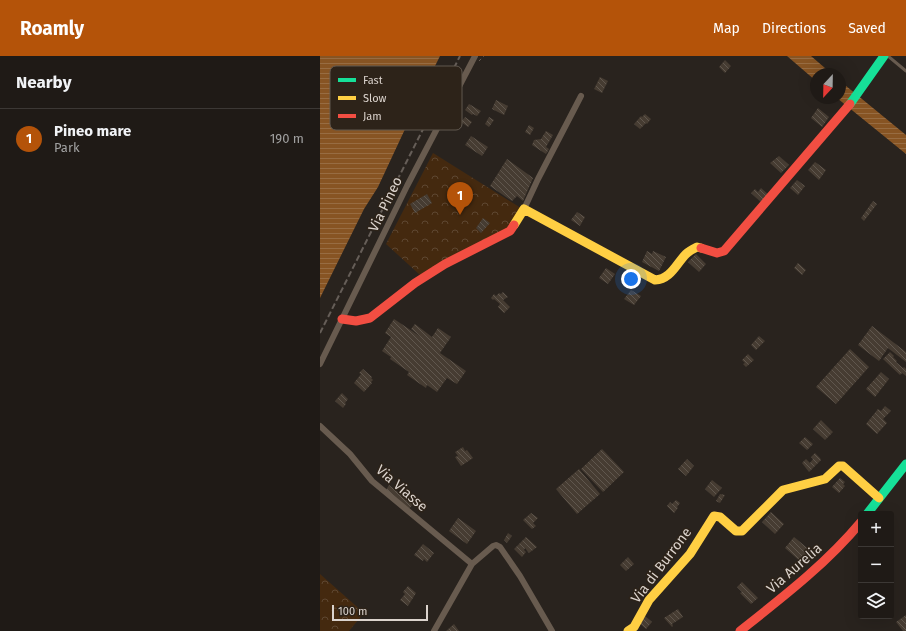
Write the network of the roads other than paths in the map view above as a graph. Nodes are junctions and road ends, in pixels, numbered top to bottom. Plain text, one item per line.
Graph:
1 (475, 56) edge
2 (884, 56) edge
3 (888, 56) edge
4 (906, 71) edge
5 (462, 81) edge
6 (581, 96) dead end
7 (436, 130) edge
8 (524, 209) junction
9 (342, 319) junction
10 (320, 364) edge
11 (320, 426) edge
12 (906, 464) edge
13 (879, 498) junction
14 (869, 511) edge
15 (858, 525) edge
16 (472, 564) junction
17 (434, 631) edge
18 (552, 631) edge
19 (628, 631) edge
20 (740, 631) edge

1 - 5 street, Via Pineo
2 - 8 street
3 - 4 lane
6 - 8 street
7 - 9 street, Via Pineo
8 - 9 street
9 - 10 street, Via Pineo
11 - 16 street, Via Viasse
12 - 13 street
13 - 14 street
13 - 19 street, Via di Burrone
15 - 20 street, Via Aurelia
16 - 17 street
16 - 18 street

